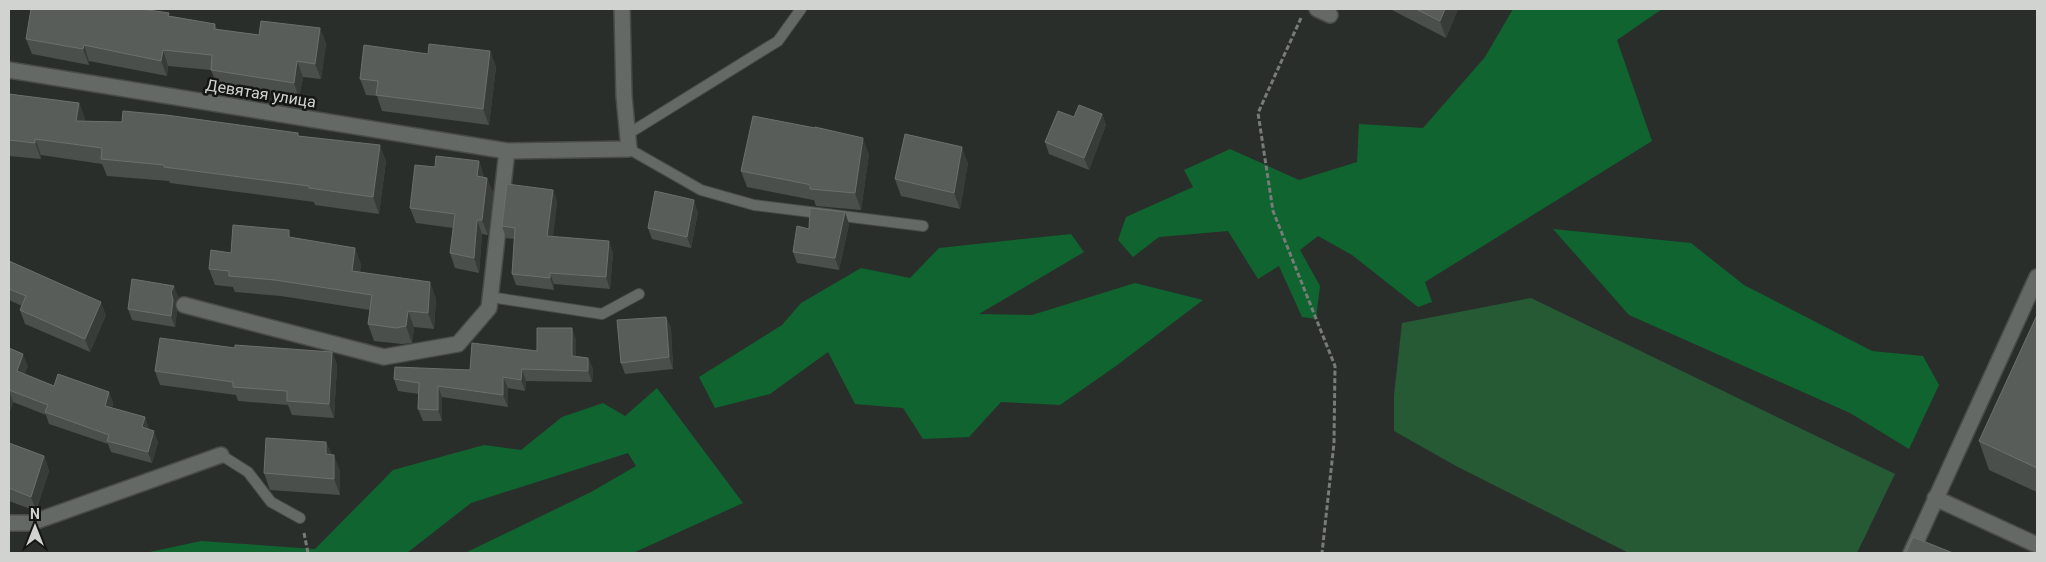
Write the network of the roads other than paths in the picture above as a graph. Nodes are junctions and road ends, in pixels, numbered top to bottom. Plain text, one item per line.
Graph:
1 (622, 9) edge
2 (801, 9) edge
3 (9, 70) edge
4 (628, 134) junction
5 (629, 149) junction
6 (506, 151) junction
7 (923, 226) dead end
8 (2037, 277) edge
9 (639, 294) dead end
10 (490, 297) junction
11 (184, 305) dead end
12 (221, 455) joint
13 (1935, 498) junction
14 (300, 518) dead end
15 (9, 523) edge
16 (2037, 545) edge
17 (1911, 553) edge

1 - 4 street
2 - 4 lane
3 - 6 street, Девятая улица
4 - 5 street
5 - 6 street, Девятая улица
5 - 7 lane
6 - 10 street
8 - 13 street
9 - 10 lane
10 - 11 street
12 - 14 lane
12 - 15 street
13 - 16 street
13 - 17 street

